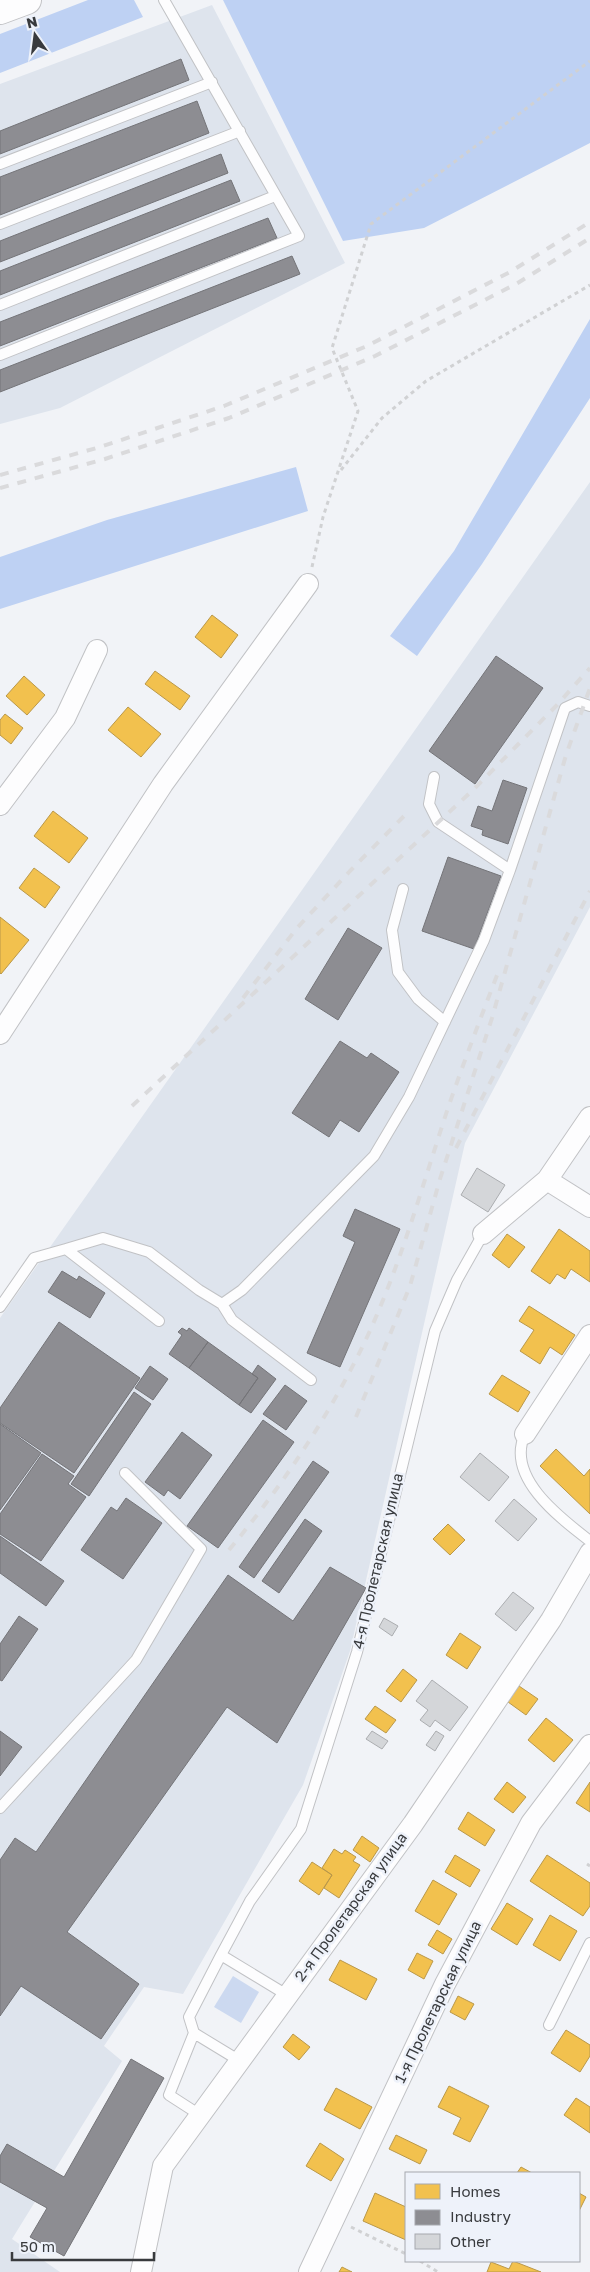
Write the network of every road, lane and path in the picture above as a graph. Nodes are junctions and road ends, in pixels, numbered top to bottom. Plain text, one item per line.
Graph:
1 (27, 0) edge
2 (164, 0) edge
3 (0, 10) edge
4 (590, 62) edge
5 (212, 82) junction
6 (240, 131) junction
7 (0, 164) edge
8 (275, 196) junction
9 (0, 224) edge
10 (590, 285) edge
11 (0, 305) edge
12 (0, 355) edge
13 (339, 472) junction
14 (308, 584) joint
15 (97, 650) dead end
16 (590, 706) edge
17 (434, 777) dead end
18 (0, 805) edge
19 (510, 870) junction
20 (403, 889) dead end
21 (445, 1022) junction
22 (0, 1034) edge
23 (590, 1117) edge
24 (547, 1180) junction
25 (590, 1207) edge
26 (483, 1234) joint
27 (66, 1249) junction
28 (222, 1304) junction
29 (0, 1307) edge
30 (159, 1321) dead end
31 (590, 1335) edge
32 (311, 1380) dead end
33 (525, 1434) joint
34 (125, 1473) dead end
35 (590, 1541) edge
36 (590, 1553) edge
37 (590, 1745) edge
38 (0, 1808) edge
39 (590, 1943) edge
40 (221, 1955) junction
41 (287, 1995) junction
42 (549, 2025) dead end
43 (194, 2033) junction
44 (240, 2061) junction
45 (200, 2115) junction
46 (334, 2219) junction
47 (405, 2254) edge
48 (422, 2262) edge
49 (141, 2272) edge
50 (309, 2272) edge
51 (438, 2272) edge

1 - 3 street
2 - 5 lane
4 - 13 path
5 - 6 lane
5 - 7 lane
6 - 8 lane
6 - 9 lane
8 - 11 lane
8 - 12 lane
10 - 13 path
13 - 14 path
14 - 22 street
15 - 18 street
16 - 19 lane
17 - 19 lane
19 - 21 lane
20 - 21 lane
21 - 28 lane
23 - 24 street, 4-я Пролетарская улица
24 - 25 street
24 - 26 street, 4-я Пролетарская улица
26 - 40 lane, 4-я Пролетарская улица
27 - 28 lane
27 - 29 lane
27 - 30 lane
28 - 32 lane
31 - 33 street
33 - 35 lane
34 - 38 lane
36 - 41 street, 2-я Пролетарская улица
37 - 46 street, 1-я Пролетарская улица
39 - 42 lane
40 - 41 lane
40 - 43 lane, 4-я Пролетарская улица
41 - 44 street, 2-я Пролетарская улица
43 - 44 lane
43 - 45 lane
44 - 45 street, 2-я Пролетарская улица
45 - 49 street, 2-я Пролетарская улица
46 - 47 path
46 - 50 street, 1-я Пролетарская улица
48 - 51 path

